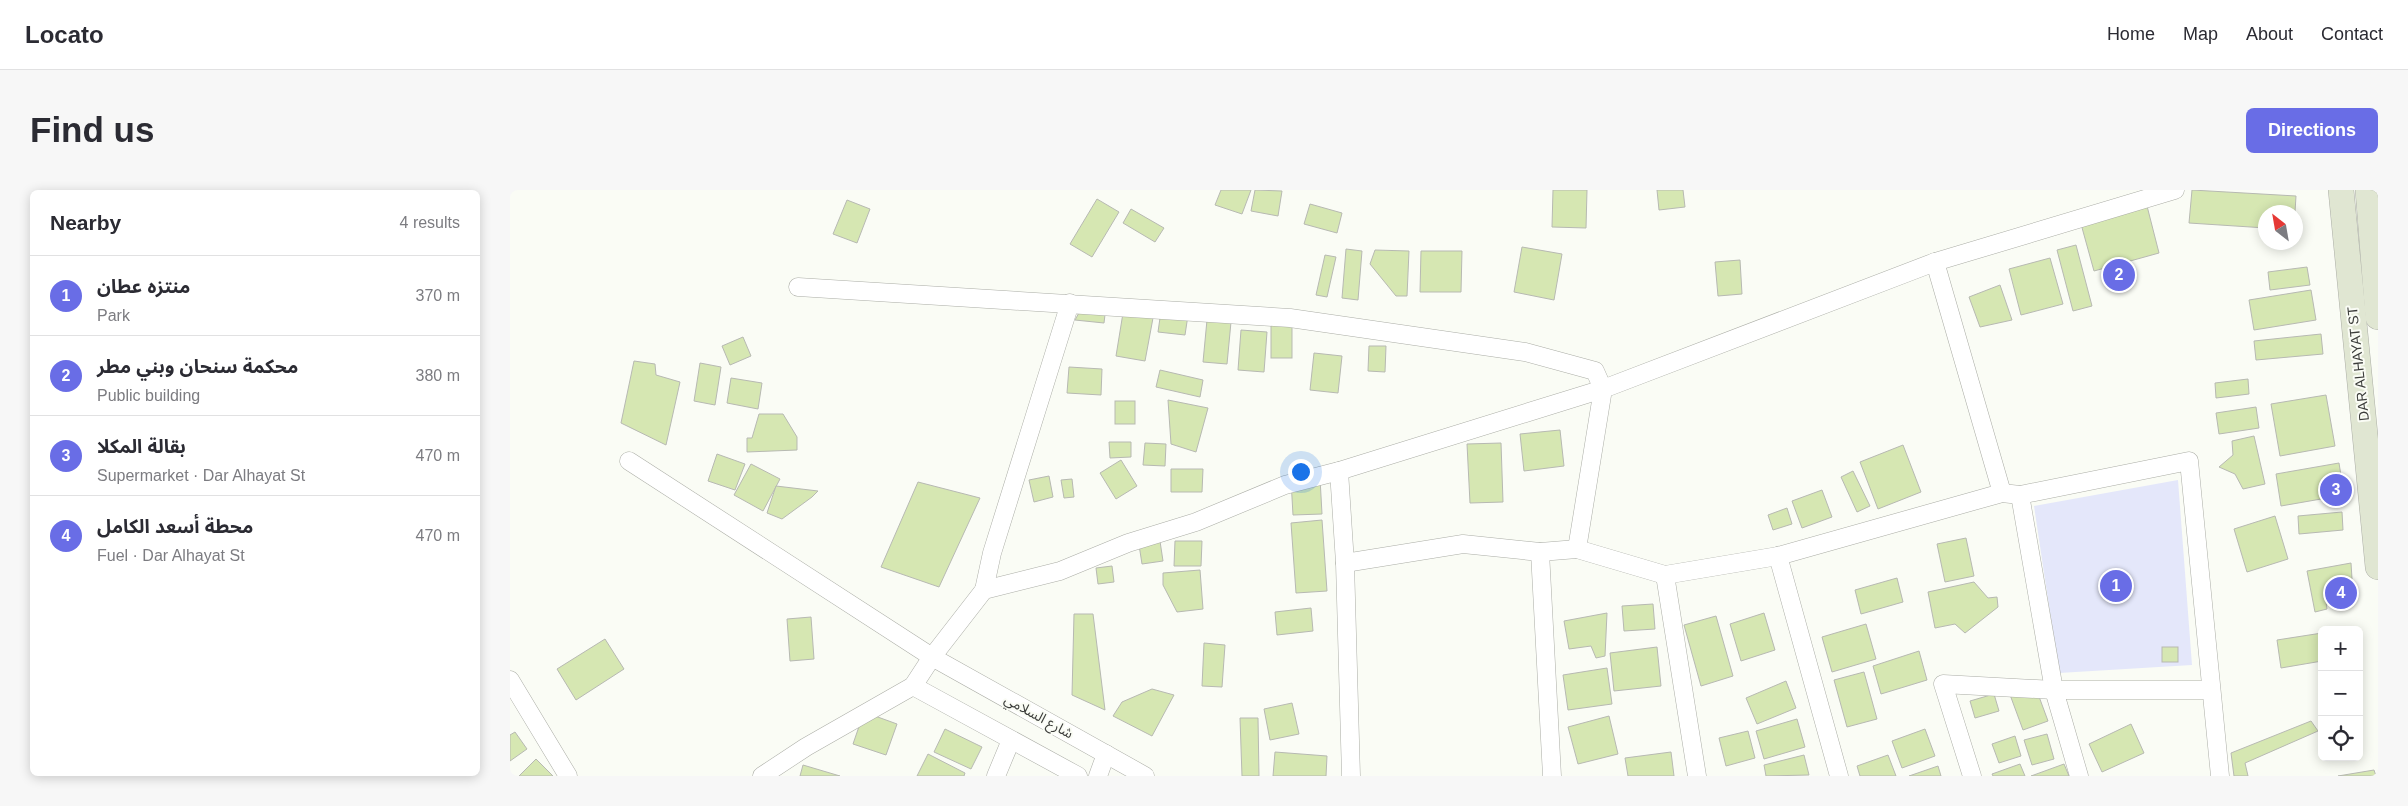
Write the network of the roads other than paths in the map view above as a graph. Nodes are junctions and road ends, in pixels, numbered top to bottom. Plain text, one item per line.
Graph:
1 (2175, 190) edge
2 (2341, 190) edge
3 (2372, 193) edge
4 (1935, 262) junction
5 (798, 287) dead end
6 (2377, 293) edge
7 (1070, 303) junction
8 (2378, 317) edge
9 (1602, 389) junction
10 (629, 461) dead end
11 (1339, 470) junction
12 (2002, 493) junction
13 (2020, 495) junction
14 (1577, 549) junction
15 (1540, 552) junction
16 (1778, 556) junction
17 (1345, 563) junction
18 (2378, 567) edge
19 (1665, 575) junction
20 (984, 590) junction
21 (932, 657) junction
22 (510, 680) edge
23 (913, 686) junction
24 (2054, 690) junction
25 (2211, 690) junction
26 (1011, 740) junction
27 (1106, 754) junction
28 (568, 776) edge
29 (762, 776) edge
30 (996, 776) edge
31 (1078, 776) edge
32 (1098, 776) edge
33 (1146, 776) edge
34 (1351, 776) edge
35 (1552, 776) edge
36 (1697, 776) edge
37 (1839, 776) edge
38 (1972, 776) edge
39 (2079, 776) edge
40 (2220, 776) edge

1 - 4 street
2 - 18 main road, DAR ALHAYAT ST
3 - 6 main road, DAR ALHAYAT ST
4 - 9 street
4 - 12 street
5 - 7 street
6 - 8 main road, DAR ALHAYAT ST
7 - 9 street
7 - 20 street
9 - 11 street
9 - 14 street
10 - 21 street, شارع السلامي
11 - 17 street
11 - 20 street
12 - 13 street
12 - 16 street
13 - 24 street
13 - 25 street
14 - 15 street
14 - 19 street
15 - 17 street
15 - 35 street
16 - 19 street
16 - 37 street
17 - 34 street
19 - 36 street
20 - 21 street
21 - 23 street
21 - 27 street, شارع السلامي
22 - 28 street
23 - 26 street
23 - 29 street
24 - 25 street
24 - 38 street
24 - 39 street
25 - 40 street
26 - 30 street
26 - 31 street
27 - 32 street
27 - 33 street, شارع السلامي

